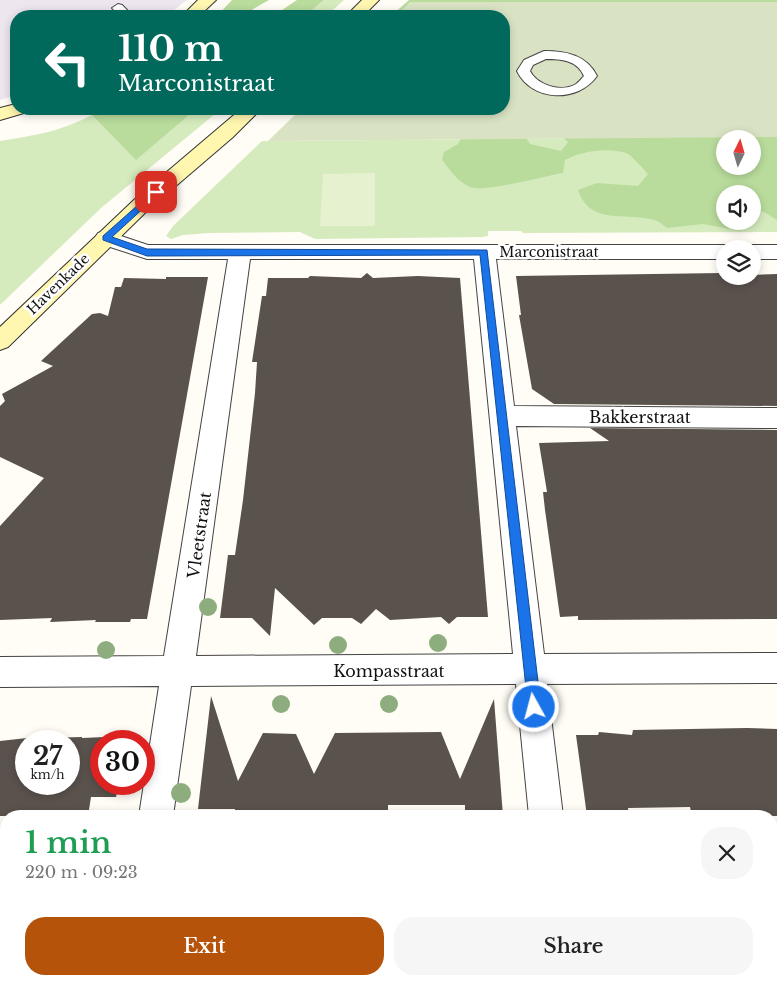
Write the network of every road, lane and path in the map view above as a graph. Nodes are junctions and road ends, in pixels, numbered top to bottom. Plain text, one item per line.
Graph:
1 (208, 0) edge
2 (371, 0) edge
3 (197, 10) edge
4 (360, 10) edge
5 (516, 72) joint
6 (245, 115) edge
7 (106, 238) junction
8 (484, 252) junction
9 (716, 252) edge
10 (761, 252) edge
11 (777, 252) edge
12 (240, 253) junction
13 (0, 341) edge
14 (503, 416) junction
15 (777, 418) edge
16 (777, 668) edge
17 (530, 670) junction
18 (0, 672) edge
19 (178, 672) junction
20 (157, 810) edge
21 (545, 810) edge

1 - 3 street
2 - 4 street
5 - 5 lane
6 - 7 street, Havenkade
7 - 12 street, Marconistraat
7 - 13 street, Havenkade
8 - 9 street, Marconistraat
8 - 12 street, Marconistraat
8 - 14 street
10 - 11 street
12 - 19 street, Vleetstraat
14 - 15 street, Bakkerstraat
14 - 17 street
16 - 17 street, Kompasstraat
17 - 19 street, Kompasstraat
17 - 21 street
18 - 19 street, Kompasstraat
19 - 20 street, Vleetstraat

